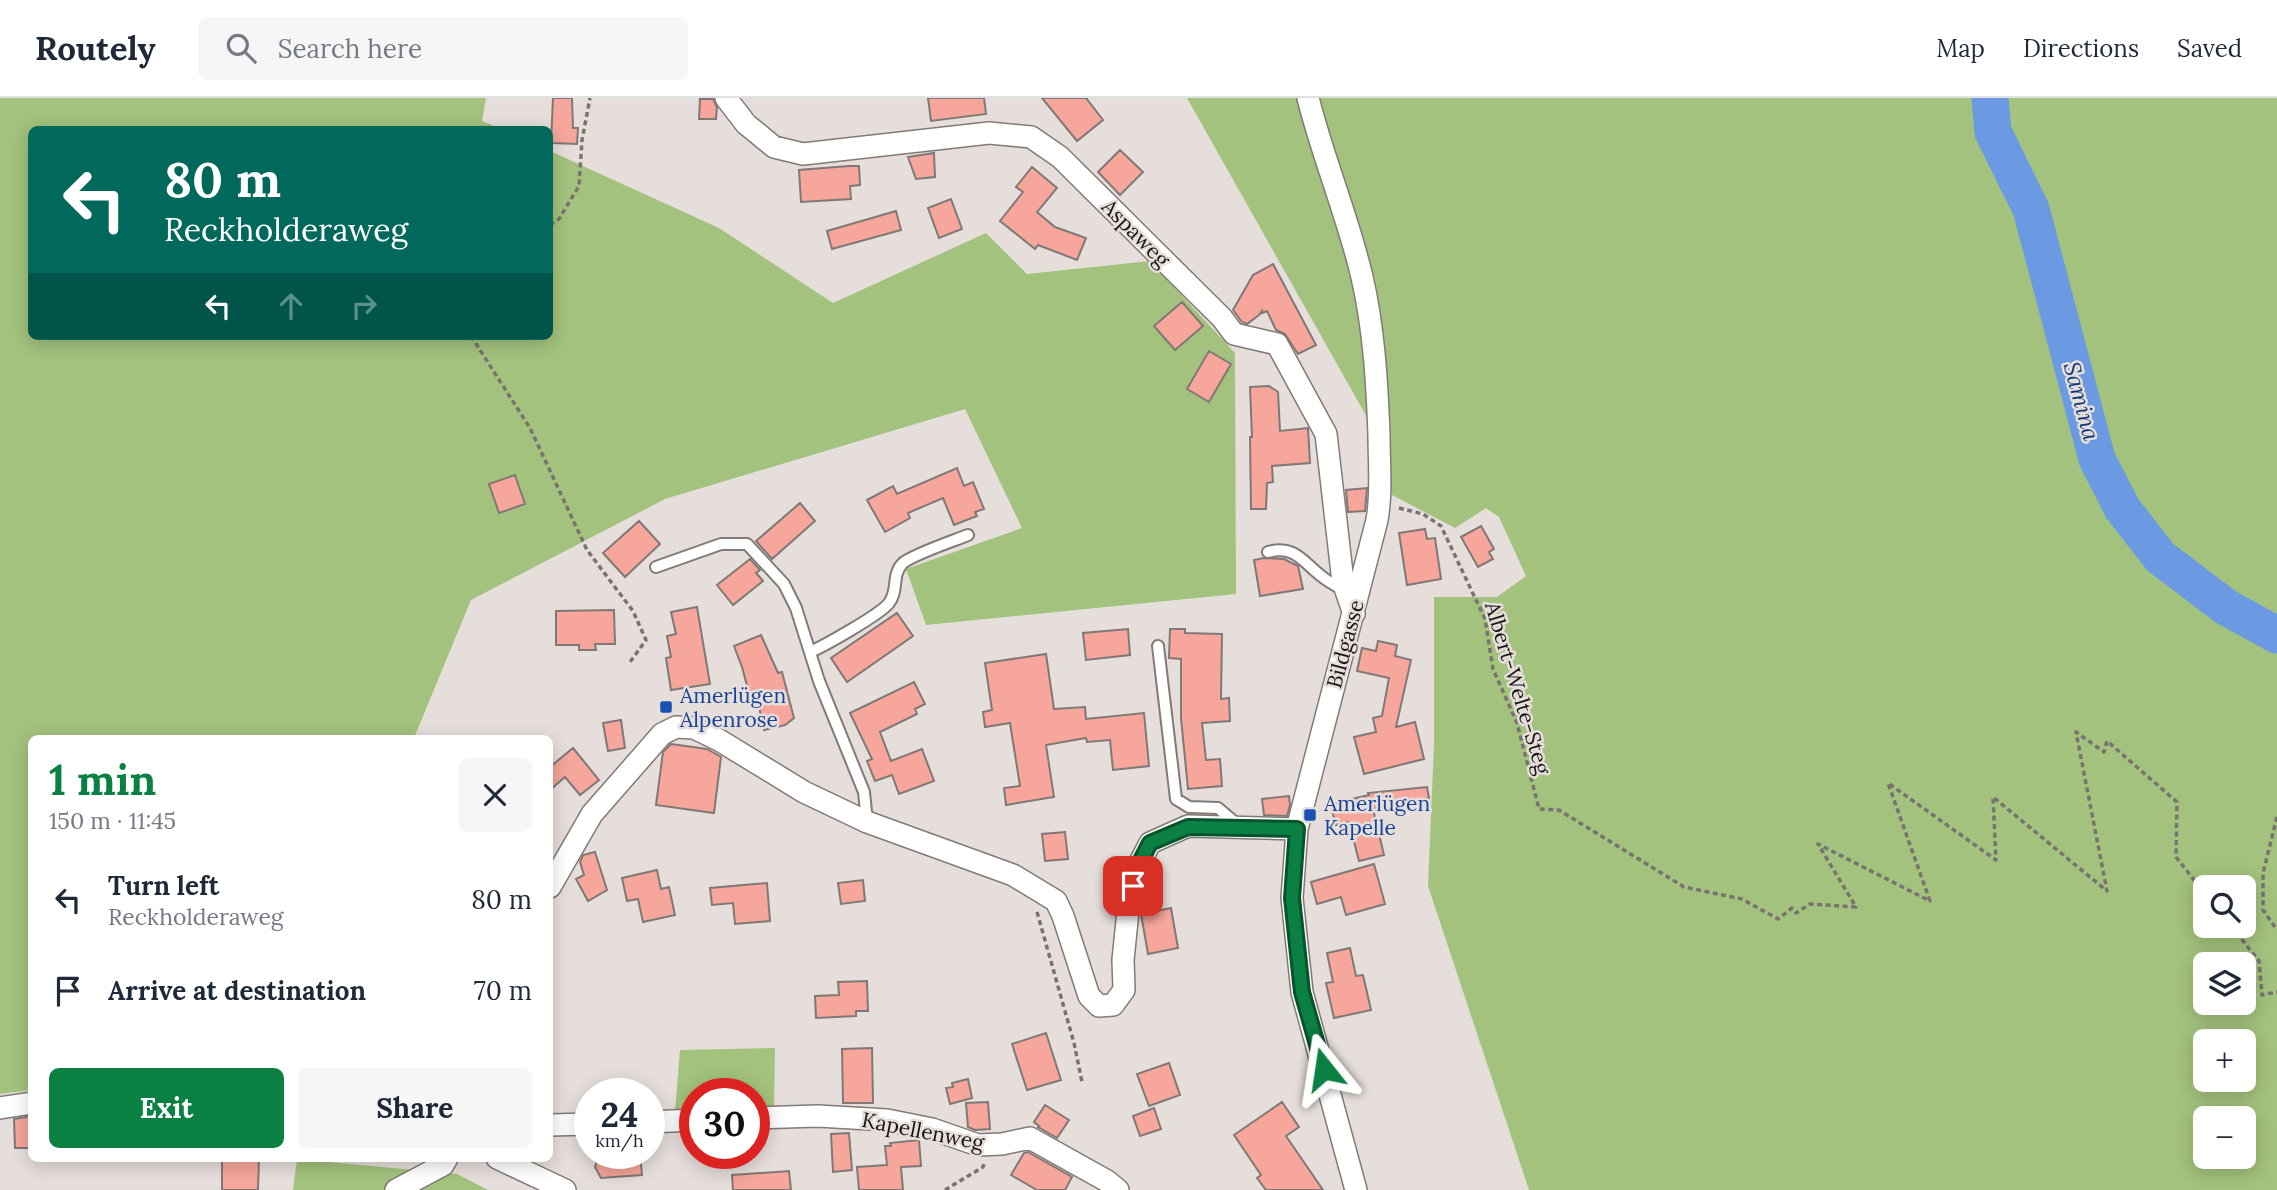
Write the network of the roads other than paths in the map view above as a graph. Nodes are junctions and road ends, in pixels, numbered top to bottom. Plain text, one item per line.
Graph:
1 (726, 98) edge
2 (1308, 98) edge
3 (968, 535) dead end
4 (1268, 552) dead end
5 (656, 567) dead end
6 (1346, 592) junction
7 (1354, 614) junction
8 (1158, 646) dead end
9 (810, 652) junction
10 (867, 822) junction
11 (1240, 827) junction
12 (1297, 829) junction
13 (553, 882) edge
14 (28, 1104) edge
15 (0, 1108) edge
16 (770, 1118) edge
17 (574, 1124) edge
18 (553, 1125) edge
19 (445, 1162) edge
20 (506, 1162) edge
21 (396, 1190) edge
22 (565, 1190) edge
23 (1118, 1190) edge
24 (1356, 1190) edge

1 - 6 street, Aspaweg
2 - 7 street, Bildgasse
3 - 9 lane
4 - 6 lane
5 - 9 lane
6 - 7 street, Aspaweg
7 - 12 street, Bildgasse
8 - 11 lane
9 - 10 lane
10 - 11 street
10 - 13 street
11 - 12 street
12 - 24 street, Bildgasse
14 - 15 street
16 - 23 street, Kapellenweg
17 - 18 street
19 - 21 street
20 - 22 street

